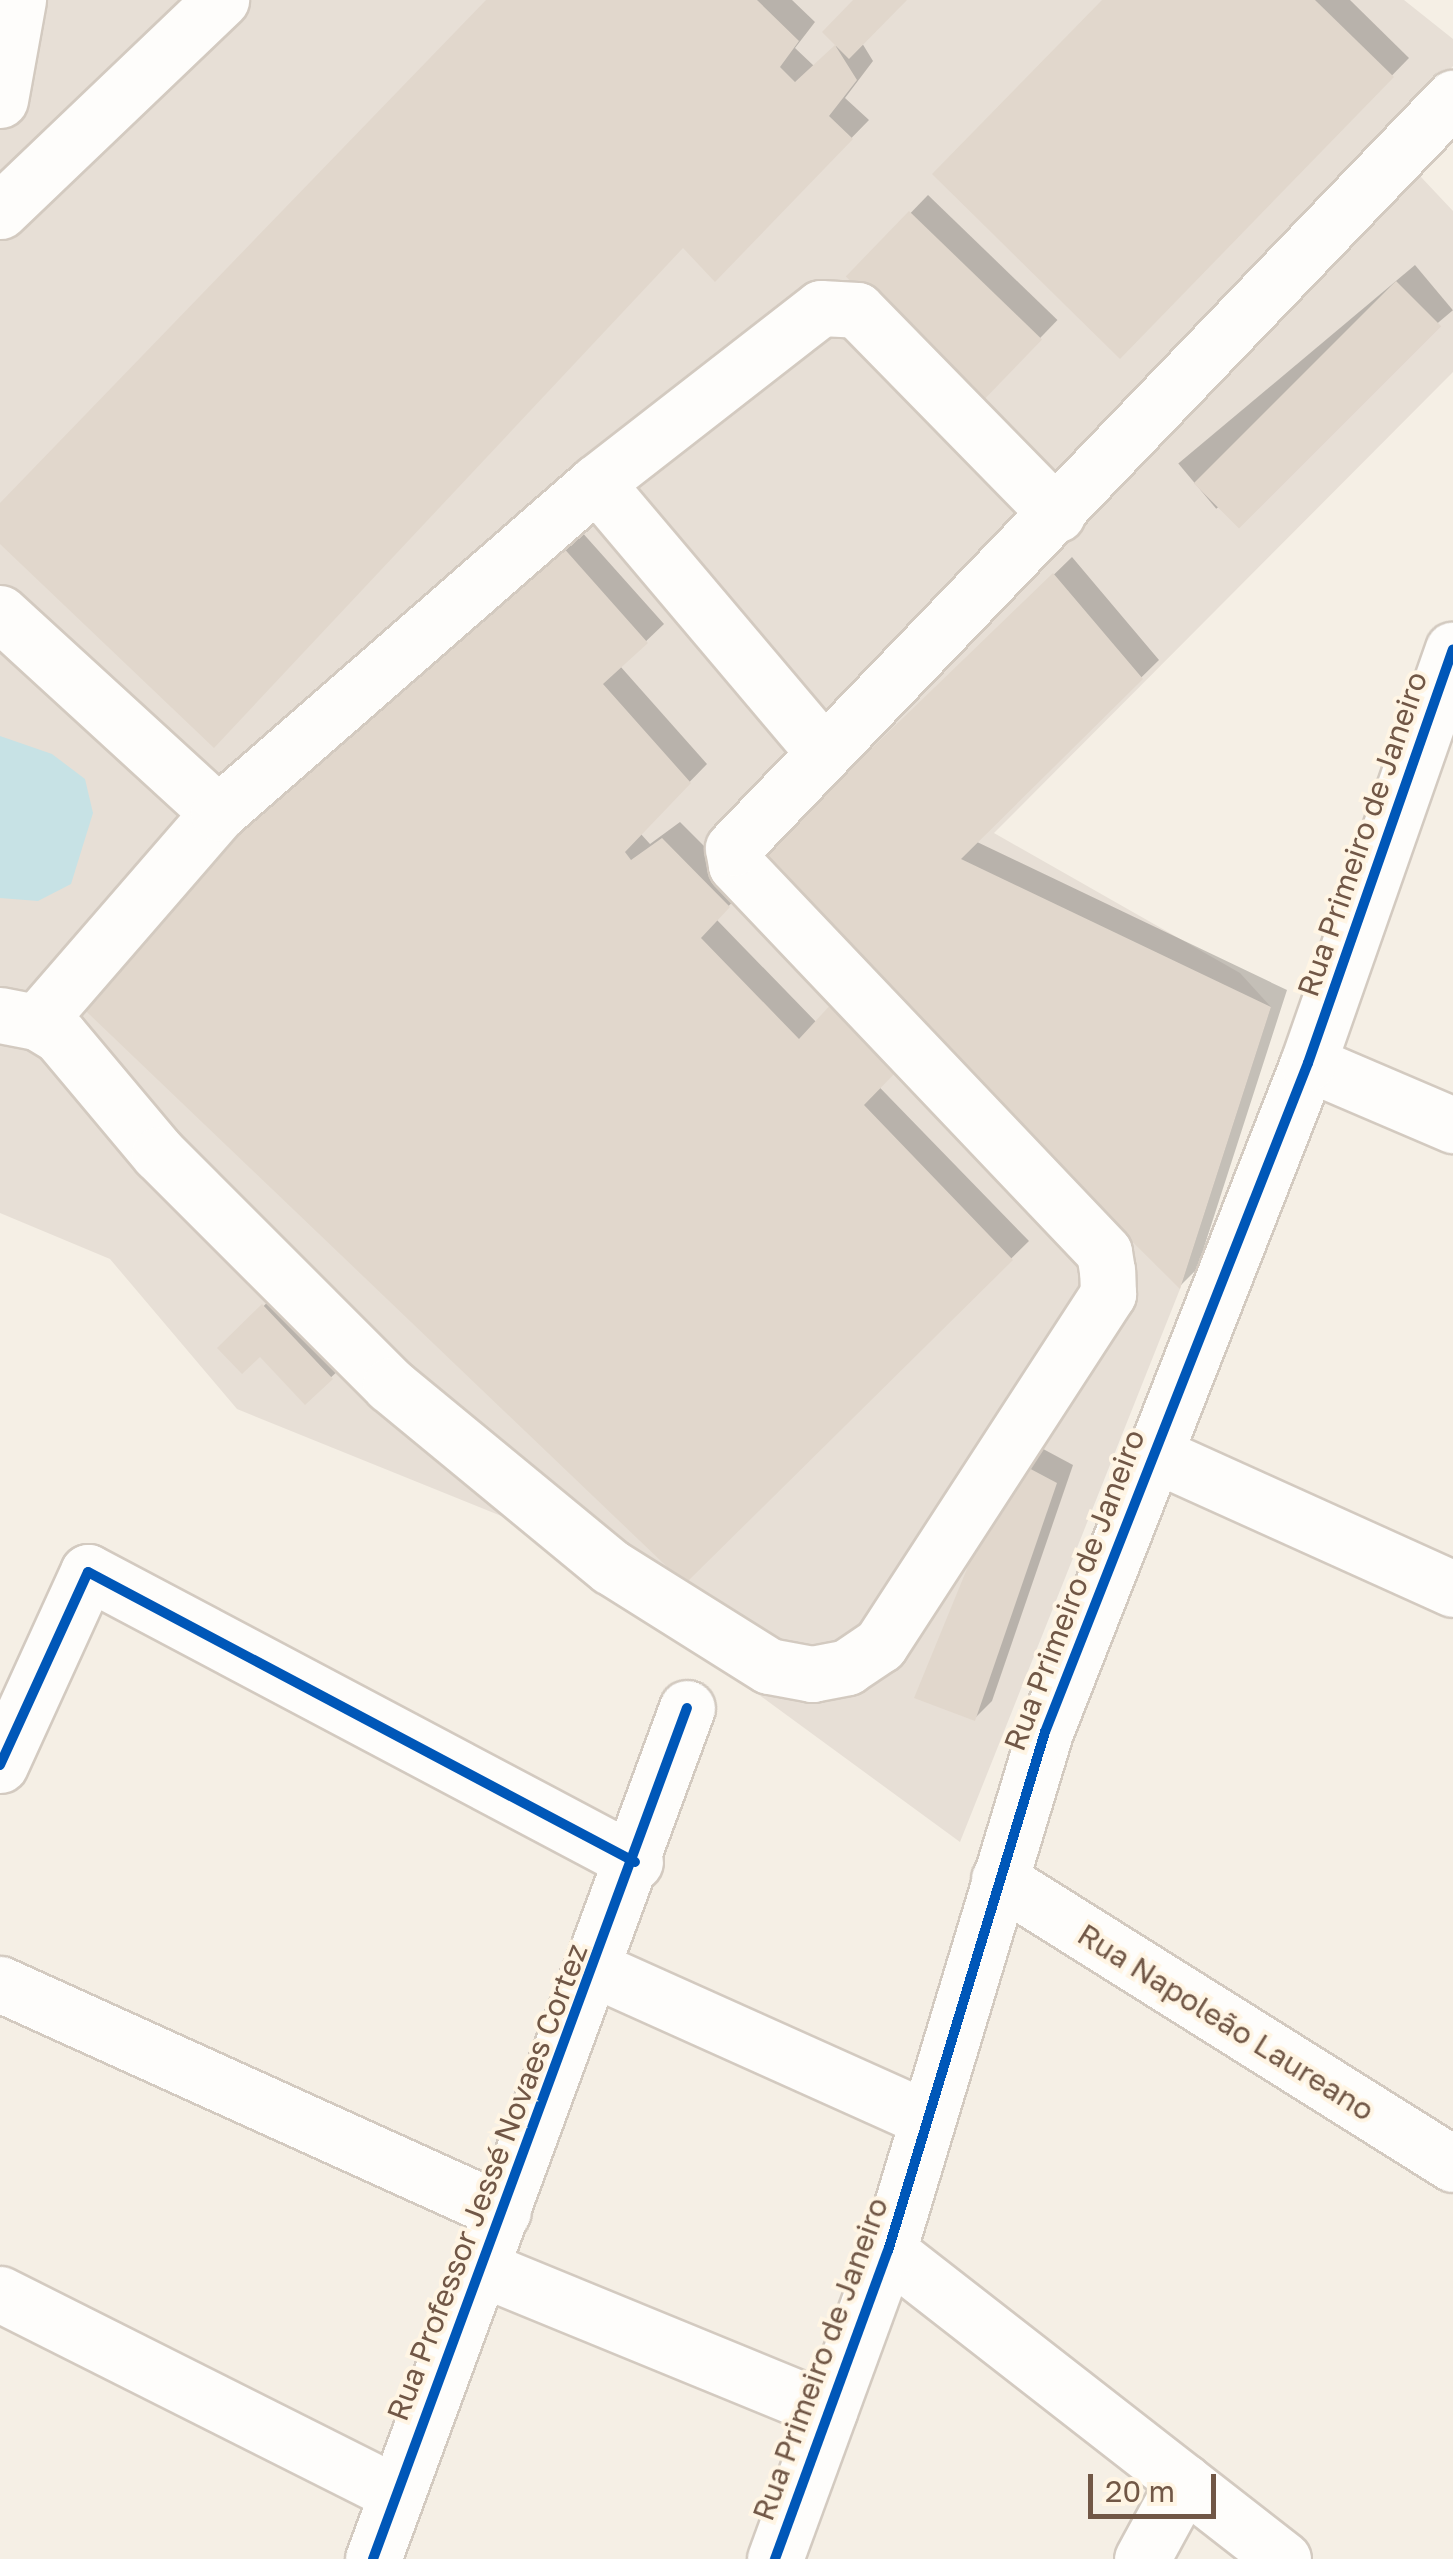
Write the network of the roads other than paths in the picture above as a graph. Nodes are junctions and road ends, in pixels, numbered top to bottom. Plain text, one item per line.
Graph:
1 (18, 0) edge
2 (221, 0) edge
3 (1453, 98) edge
4 (0, 100) edge
5 (0, 211) edge
6 (596, 484) junction
7 (1057, 514) junction
8 (0, 614) edge
9 (1453, 650) edge
10 (822, 750) junction
11 (218, 812) junction
12 (18, 1018) edge
13 (1308, 1063) junction
14 (1453, 1124) edge
15 (1152, 1453) junction
16 (1453, 1590) edge
17 (687, 1708) dead end
18 (0, 1765) edge
19 (635, 1862) junction
20 (999, 1879) junction
21 (594, 1969) junction
22 (0, 1984) edge
23 (927, 2119) junction
24 (1453, 2164) edge
25 (503, 2212) junction
26 (888, 2251) junction
27 (483, 2269) junction
28 (0, 2294) edge
29 (829, 2410) junction
30 (1184, 2482) junction
31 (396, 2492) junction
32 (373, 2559) edge
33 (775, 2559) edge
34 (1142, 2559) edge
35 (1283, 2559) edge

1 - 4 street
2 - 5 street
3 - 7 street
6 - 7 street
6 - 10 street
6 - 11 street
7 - 10 street
8 - 11 street
9 - 13 street, Rua Primeiro de Janeiro
10 - 12 street
11 - 12 street
13 - 14 street
13 - 15 street, Rua Primeiro de Janeiro
15 - 16 street
15 - 20 street, Rua Primeiro de Janeiro
17 - 19 street, Rua Professor Jessé Novaes Cortez
18 - 19 street
19 - 21 street, Rua Professor Jessé Novaes Cortez
20 - 23 street, Rua Primeiro de Janeiro
20 - 24 street, Rua Napoleão Laureano
21 - 23 street
21 - 25 street, Rua Professor Jessé Novaes Cortez
22 - 25 street
23 - 26 street, Rua Primeiro de Janeiro
25 - 27 street, Rua Professor Jessé Novaes Cortez
26 - 29 street, Rua Primeiro de Janeiro
26 - 30 street
27 - 29 street
27 - 31 street, Rua Professor Jessé Novaes Cortez
28 - 31 street
29 - 33 street, Rua Primeiro de Janeiro
30 - 34 street
30 - 35 street
31 - 32 street, Rua Professor Jessé Novaes Cortez

